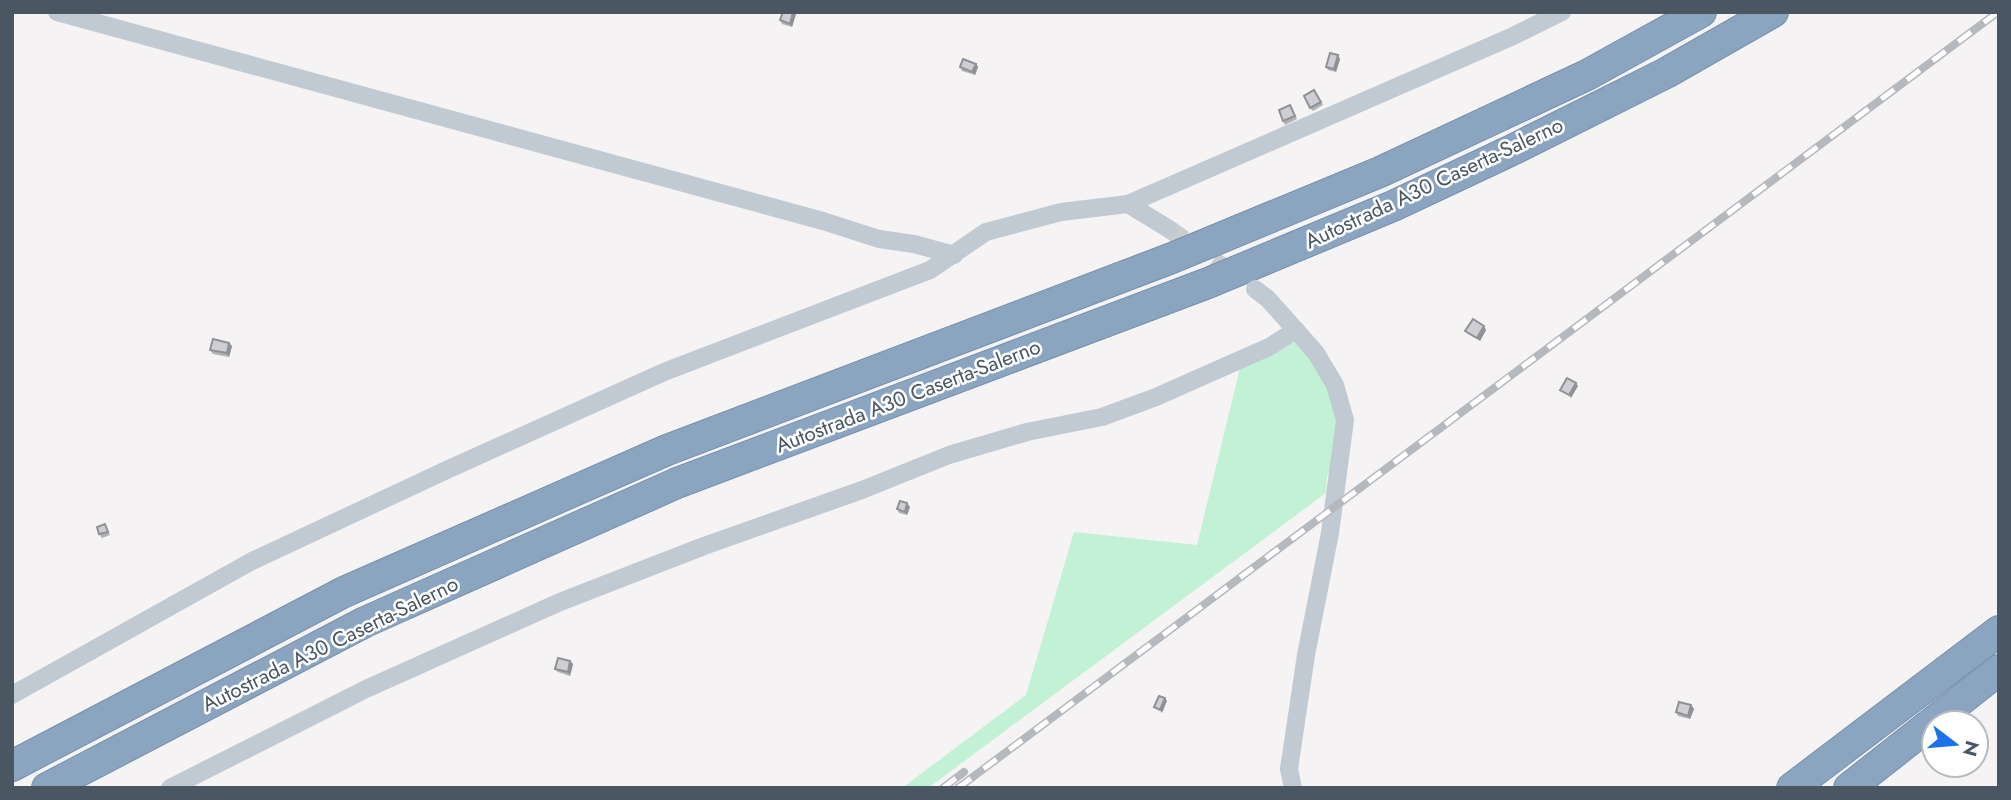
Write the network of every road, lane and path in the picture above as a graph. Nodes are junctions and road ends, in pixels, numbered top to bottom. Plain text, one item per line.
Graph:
1 (57, 12) edge
2 (1562, 12) edge
3 (1701, 12) edge
4 (1773, 12) edge
5 (1128, 204) junction
6 (1169, 229) tunnel mouth
7 (954, 255) junction
8 (1255, 289) tunnel mouth
9 (1296, 330) junction
10 (1999, 631) edge
11 (1999, 670) edge
12 (12, 695) edge
13 (12, 766) edge
14 (47, 788) edge
15 (170, 788) edge
16 (1293, 788) edge
17 (1792, 788) edge
18 (1849, 788) edge

1 - 7 street
2 - 5 street
3 - 13 highway, Autostrada A30 Caserta-Salerno
4 - 14 highway, Autostrada A30 Caserta-Salerno
5 - 6 street
5 - 7 street
7 - 12 street
8 - 9 street
9 - 15 street
9 - 16 street
10 - 17 highway
11 - 18 highway

